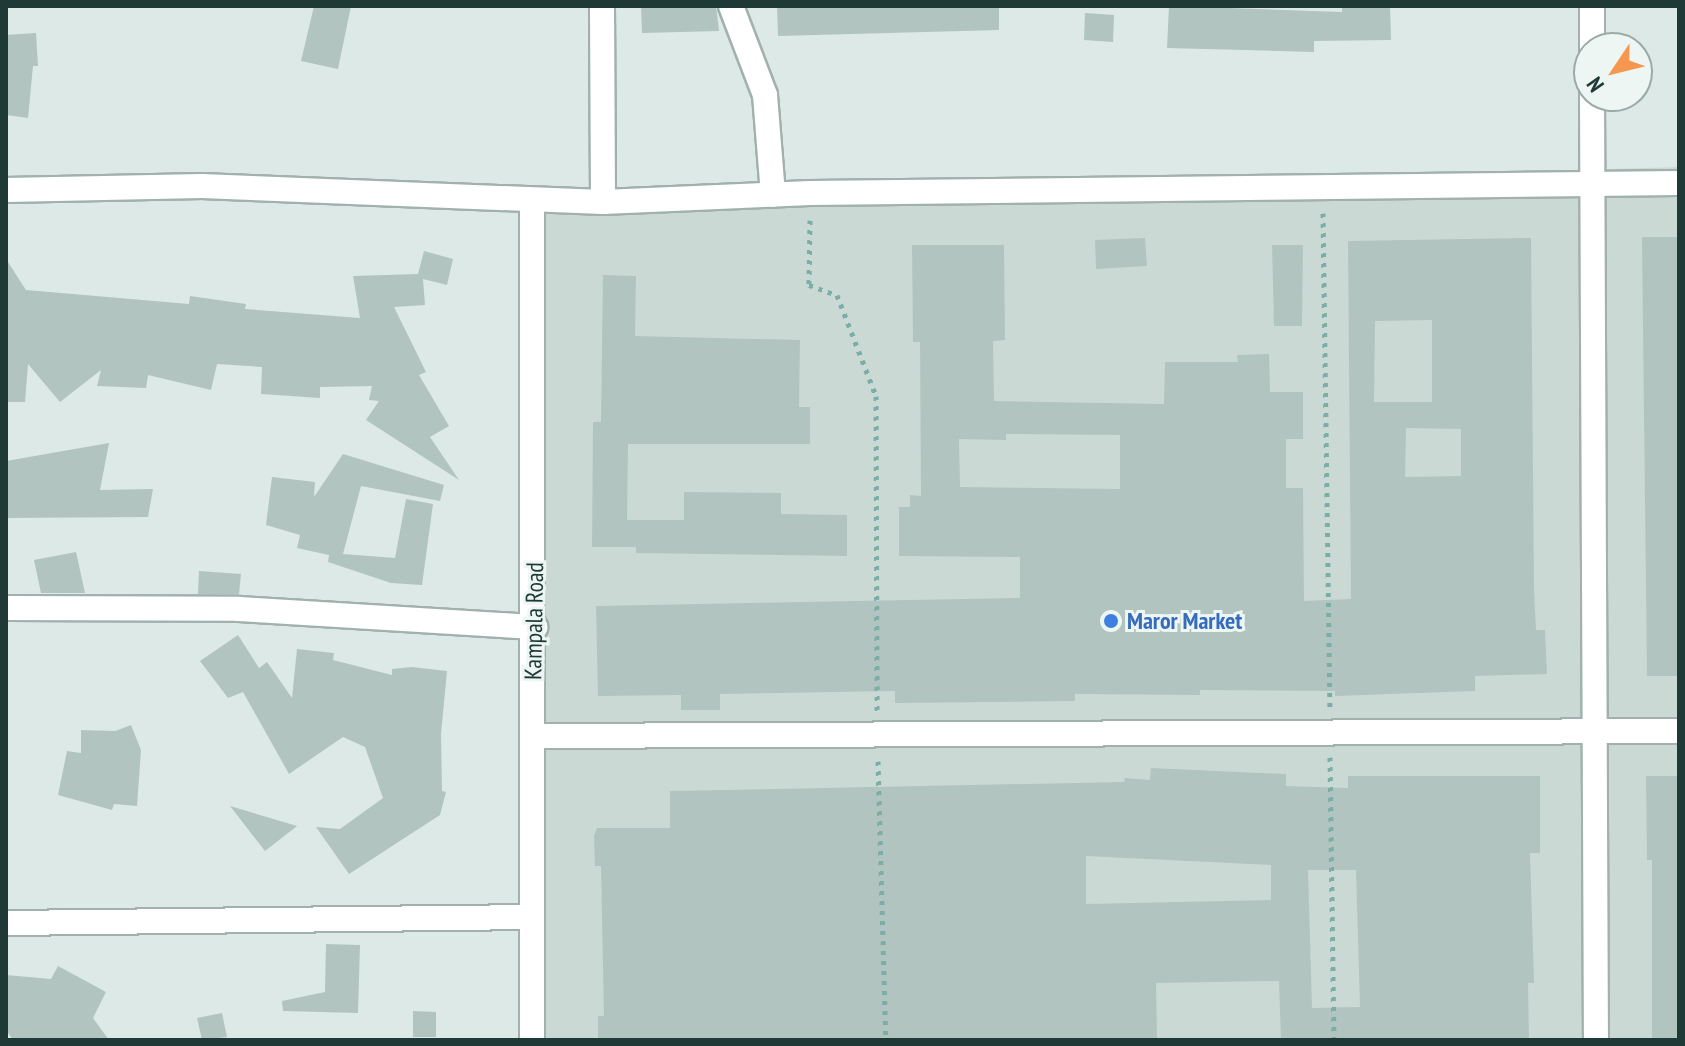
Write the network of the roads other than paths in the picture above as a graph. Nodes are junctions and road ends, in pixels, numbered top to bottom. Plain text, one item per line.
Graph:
1 (602, 6) edge
2 (731, 6) edge
3 (1592, 6) edge
4 (1592, 32) edge
5 (1592, 112) edge
6 (1679, 183) edge
7 (1593, 185) junction
8 (6, 190) edge
9 (773, 195) junction
10 (532, 202) junction
11 (603, 202) junction
12 (6, 608) edge
13 (535, 627) junction
14 (1593, 731) junction
15 (1679, 731) edge
16 (532, 736) junction
17 (532, 917) junction
18 (6, 923) edge
19 (532, 1040) edge
20 (1596, 1040) edge

1 - 11 street
2 - 9 street
3 - 4 street
5 - 7 street
6 - 7 street
7 - 9 street
7 - 14 street
8 - 10 street
9 - 11 street
10 - 11 street
10 - 13 street, Kampala Road
12 - 13 street
13 - 16 street, Kampala Road
14 - 15 street
14 - 16 street
14 - 20 street
16 - 17 street, Kampala Road
17 - 18 street
17 - 19 street, Kampala Road

